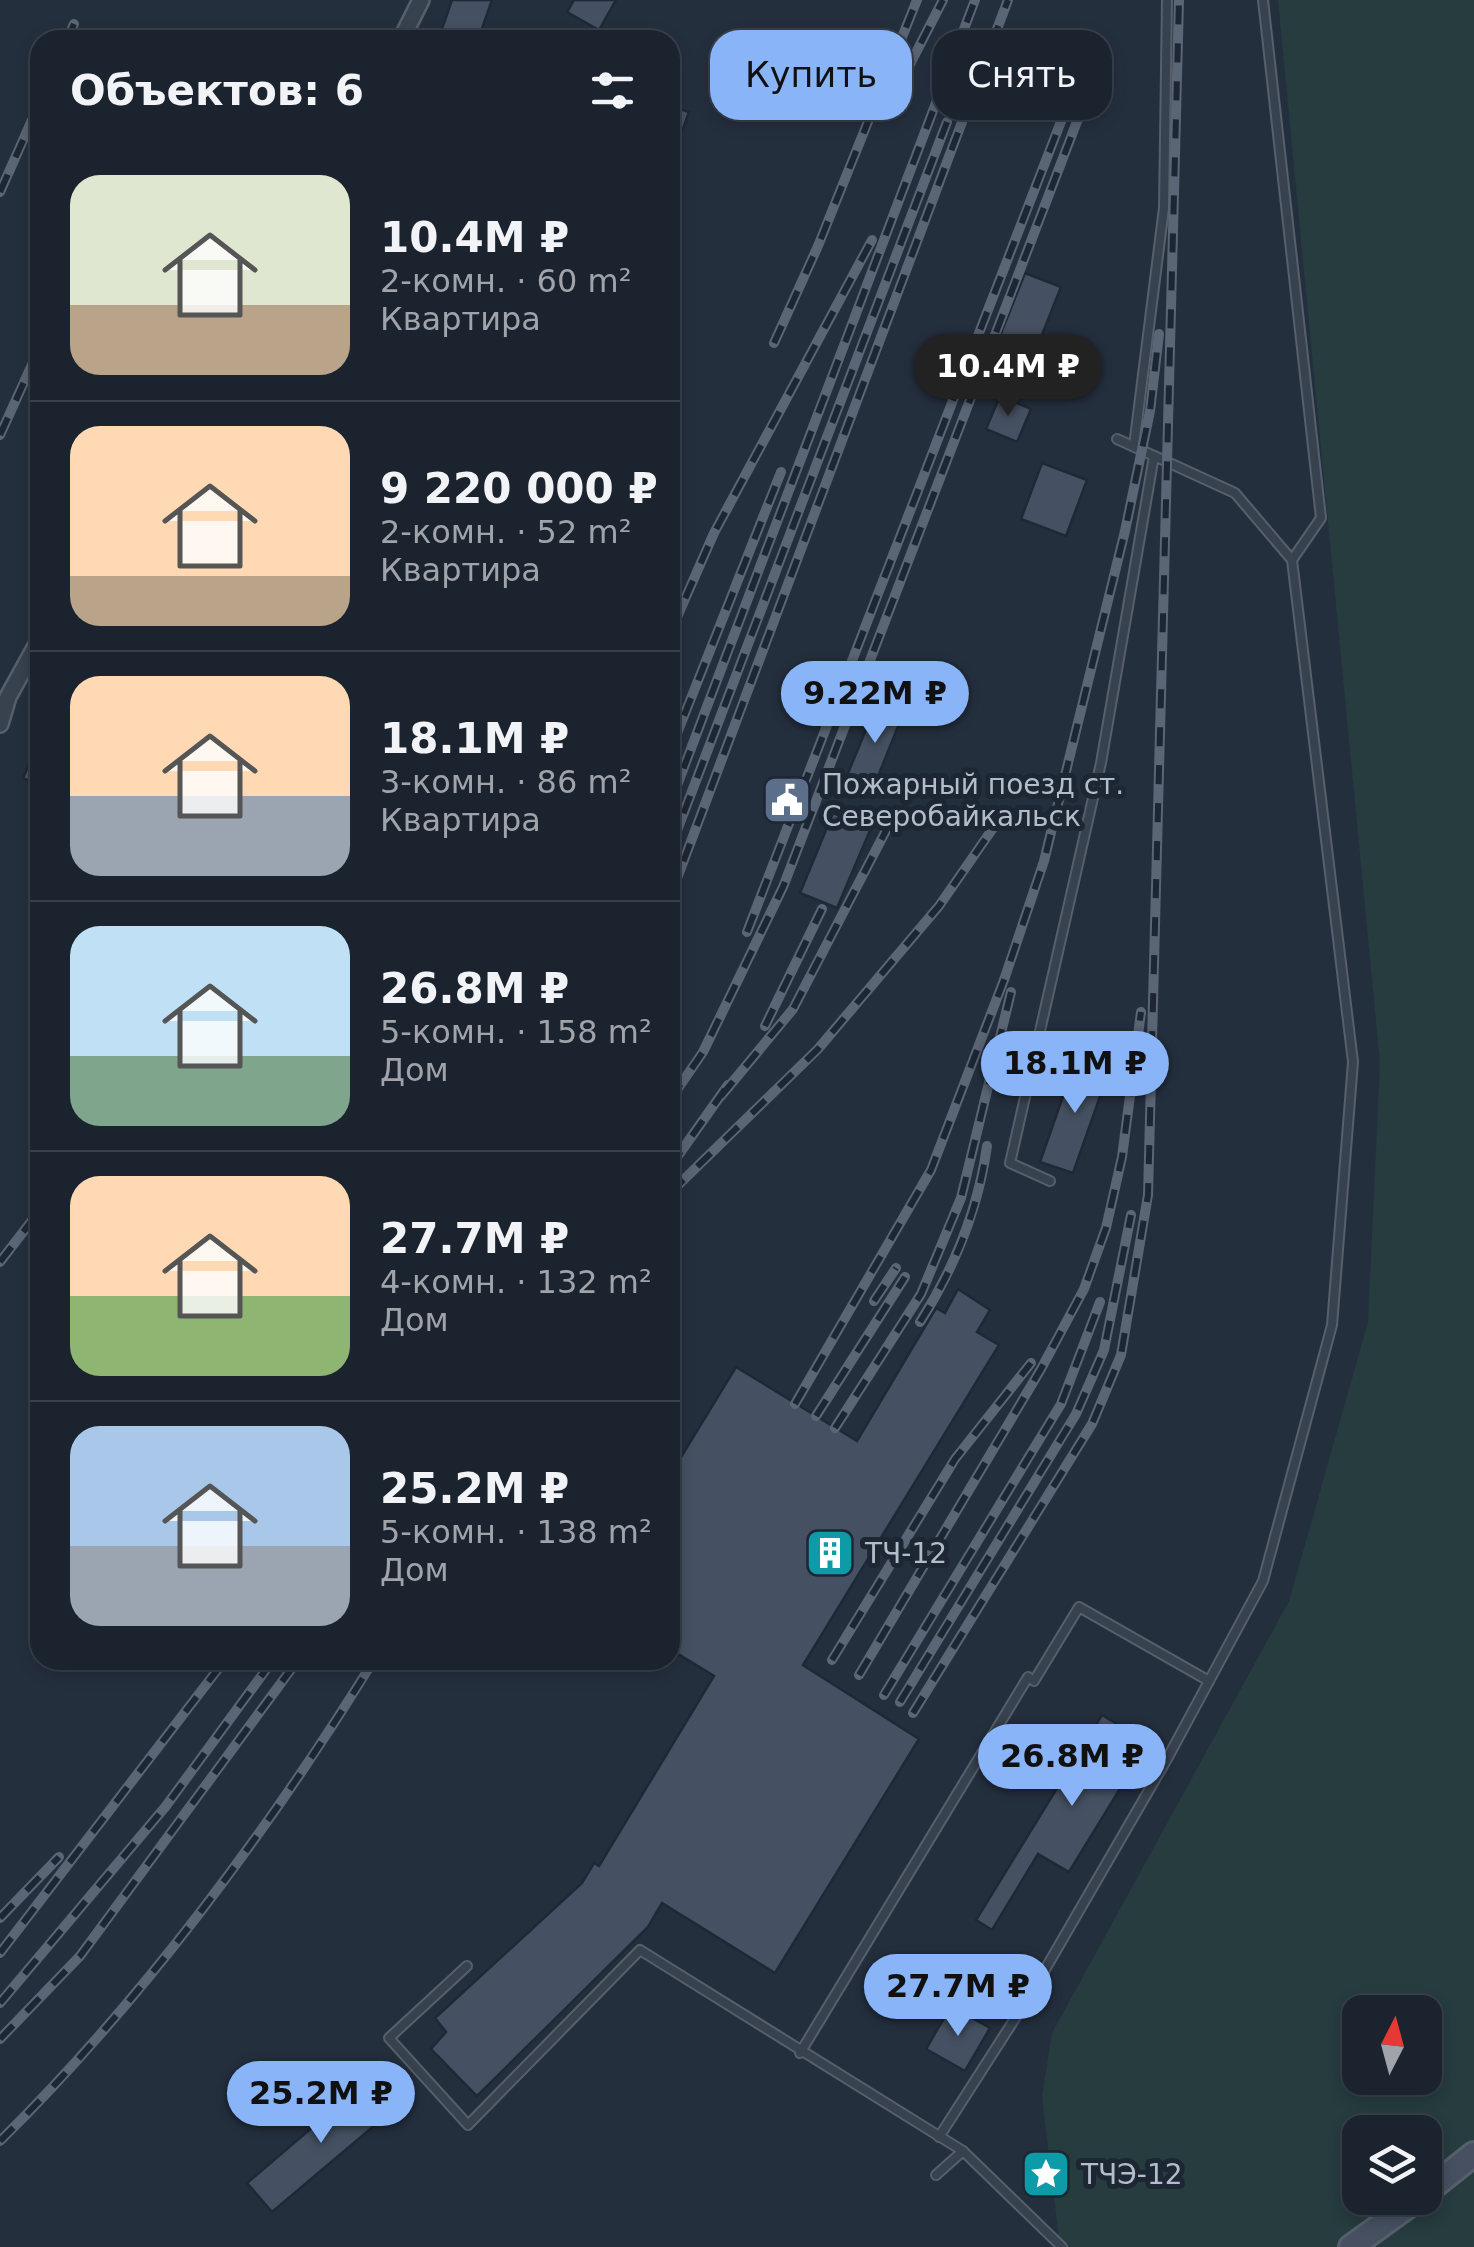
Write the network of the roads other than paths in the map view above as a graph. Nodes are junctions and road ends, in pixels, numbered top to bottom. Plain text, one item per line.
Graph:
1 (420, 0) edge
2 (1167, 0) edge
3 (1263, 0) edge
4 (406, 30) edge
5 (1117, 438) dead end
6 (1134, 446) junction
7 (1154, 456) junction
8 (1292, 560) junction
9 (30, 658) edge
10 (0, 724) edge
11 (1050, 1182) dead end
12 (1209, 1681) junction
13 (467, 1966) dead end
14 (800, 2053) junction
15 (939, 2136) junction
16 (964, 2152) junction
17 (1474, 2154) edge
18 (936, 2174) dead end
19 (1442, 2179) edge
20 (1395, 2215) edge
21 (1062, 2247) edge
22 (1351, 2247) edge

1 - 4 street
2 - 6 lane
3 - 8 lane
5 - 6 lane
6 - 7 lane
7 - 8 lane
7 - 11 lane
8 - 12 lane
9 - 10 street
12 - 14 lane
12 - 15 lane
13 - 14 lane
14 - 15 lane
15 - 16 lane
16 - 18 lane
16 - 21 lane
17 - 19 main road
20 - 22 main road

